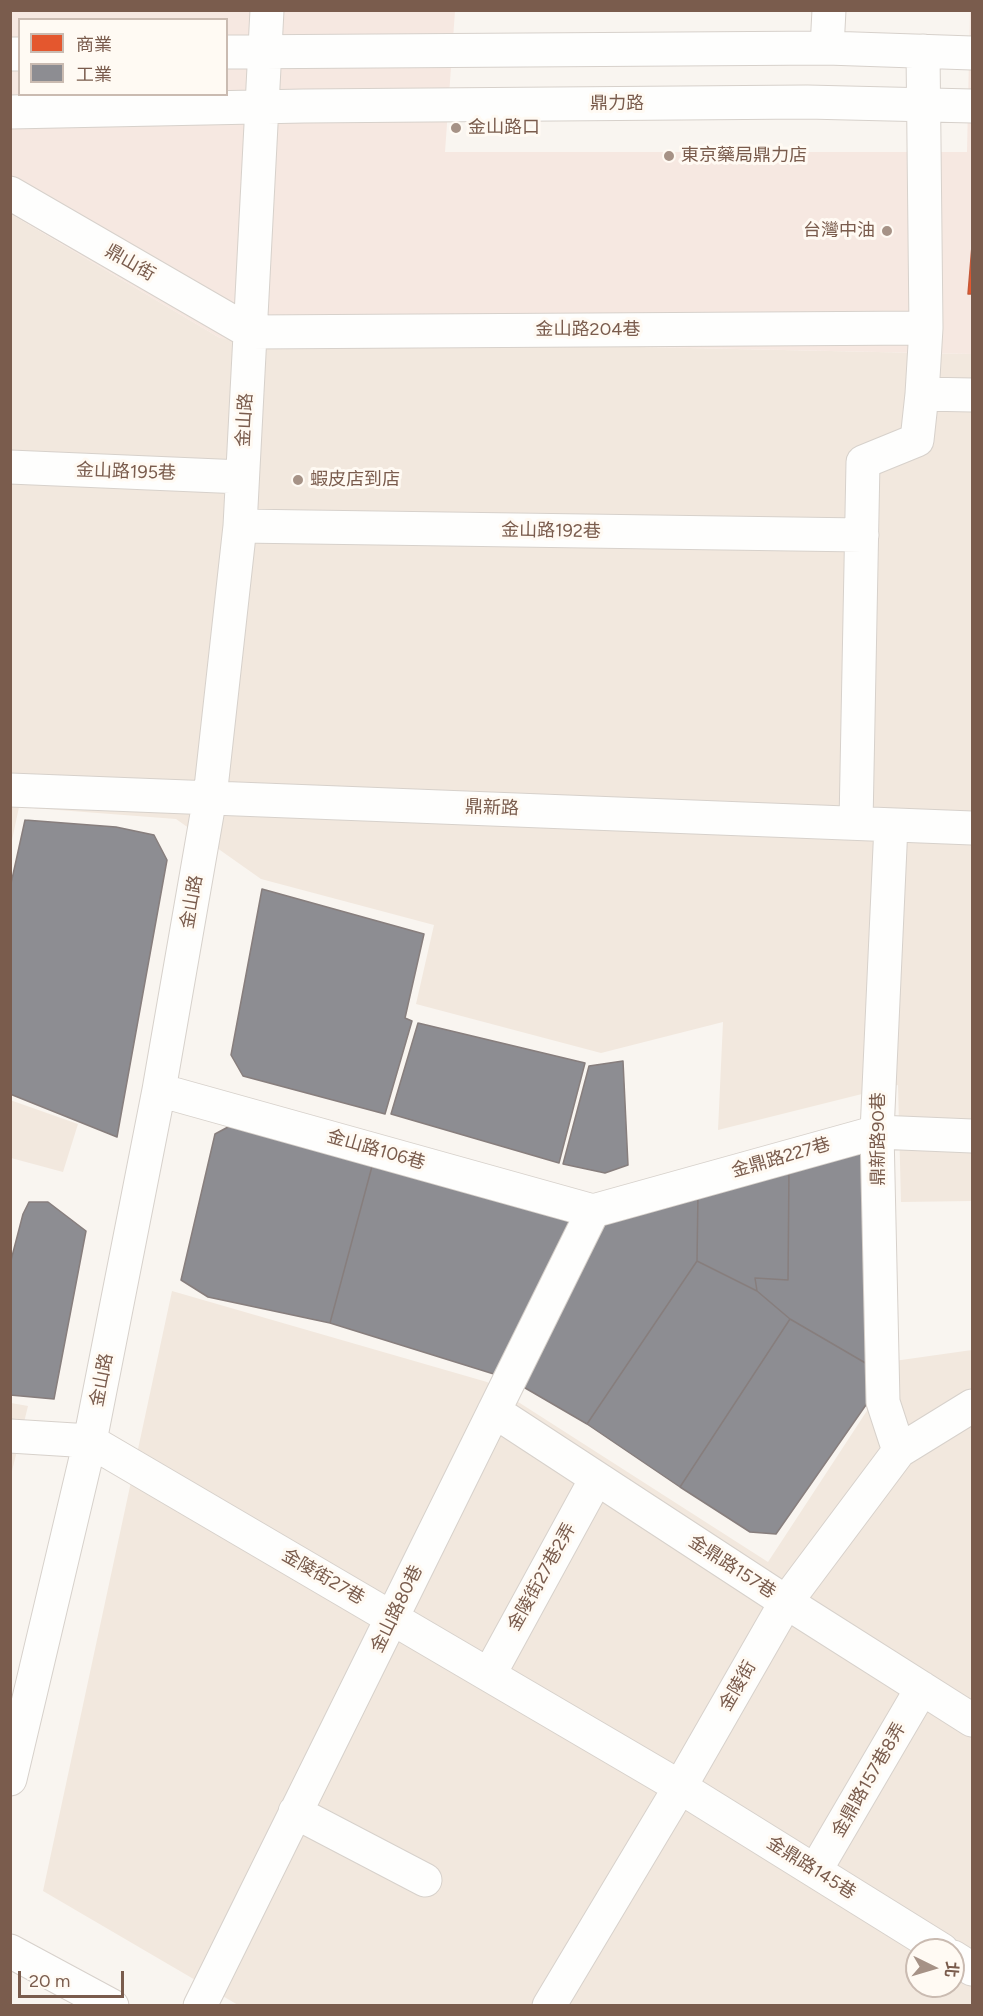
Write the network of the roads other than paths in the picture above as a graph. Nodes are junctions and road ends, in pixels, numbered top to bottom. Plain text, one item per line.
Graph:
1 (267, 10) edge
2 (829, 10) edge
3 (827, 48) junction
4 (264, 51) junction
5 (923, 51) junction
6 (228, 52) edge
7 (972, 53) edge
8 (924, 104) junction
9 (972, 106) edge
10 (261, 107) junction
11 (10, 112) edge
12 (10, 193) edge
13 (926, 328) junction
14 (250, 332) junction
15 (922, 394) junction
16 (972, 395) edge
17 (10, 467) edge
18 (242, 477) junction
19 (240, 526) junction
20 (862, 535) junction
21 (10, 790) edge
22 (210, 797) junction
23 (856, 823) junction
24 (891, 825) junction
25 (972, 828) edge
26 (159, 1090) junction
27 (877, 1132) junction
28 (972, 1136) edge
29 (593, 1211) junction
30 (972, 1406) edge
31 (494, 1411) junction
32 (10, 1436) edge
33 (90, 1441) junction
34 (899, 1451) junction
35 (596, 1479) junction
36 (786, 1602) junction
37 (393, 1618) junction
38 (489, 1675) junction
39 (922, 1688) junction
40 (968, 1707) edge
41 (12, 1762) edge
42 (680, 1787) junction
43 (295, 1812) junction
44 (815, 1871) junction
45 (425, 1880) dead end
46 (923, 1938) edge
47 (10, 1951) edge
48 (112, 2006) edge
49 (200, 2006) edge
50 (549, 2006) edge

1 - 4 street, 金山路
2 - 3 street
3 - 4 street
3 - 5 street
4 - 6 street
4 - 10 street, 金山路
5 - 7 street
5 - 8 street
8 - 9 street, 鼎力路
8 - 10 street, 鼎力路
8 - 13 street
10 - 11 street
10 - 14 street, 金山路
12 - 14 street, 鼎山街
13 - 14 street, 金山路204巷
13 - 15 street
14 - 18 street, 金山路
15 - 16 street
15 - 20 street
17 - 18 street, 金山路195巷
18 - 19 street, 金山路
19 - 20 street, 金山路192巷
19 - 22 street, 金山路
20 - 23 street
21 - 22 street, 鼎新路
22 - 23 street, 鼎新路
22 - 26 street, 金山路
23 - 24 street, 鼎新路
24 - 25 street, 鼎新路
24 - 27 street, 鼎新路90巷
26 - 29 street, 金山路106巷
26 - 33 street, 金山路
27 - 28 street, 金鼎路227巷
27 - 29 street, 金鼎路227巷
27 - 34 street, 鼎新路90巷
29 - 31 street, 金山路80巷
30 - 34 street, 金陵街
31 - 35 street, 金鼎路157巷
31 - 37 street, 金山路80巷
32 - 33 street
33 - 37 street, 金陵街27巷
33 - 41 street, 金山路
34 - 36 street, 金陵街
35 - 36 street, 金鼎路157巷
35 - 38 street, 金陵街27巷2弄
36 - 39 street, 金鼎路157巷
36 - 42 street, 金陵街
37 - 38 street, 金陵街27巷
37 - 43 street, 金山路80巷
38 - 42 street, 金陵街27巷
39 - 40 street, 金鼎路157巷
39 - 44 street, 金鼎路157巷8弄
42 - 44 street, 金鼎路145巷
42 - 50 street, 金陵街
43 - 45 street
43 - 49 street, 金山路80巷
44 - 46 street, 金鼎路145巷
47 - 48 street

